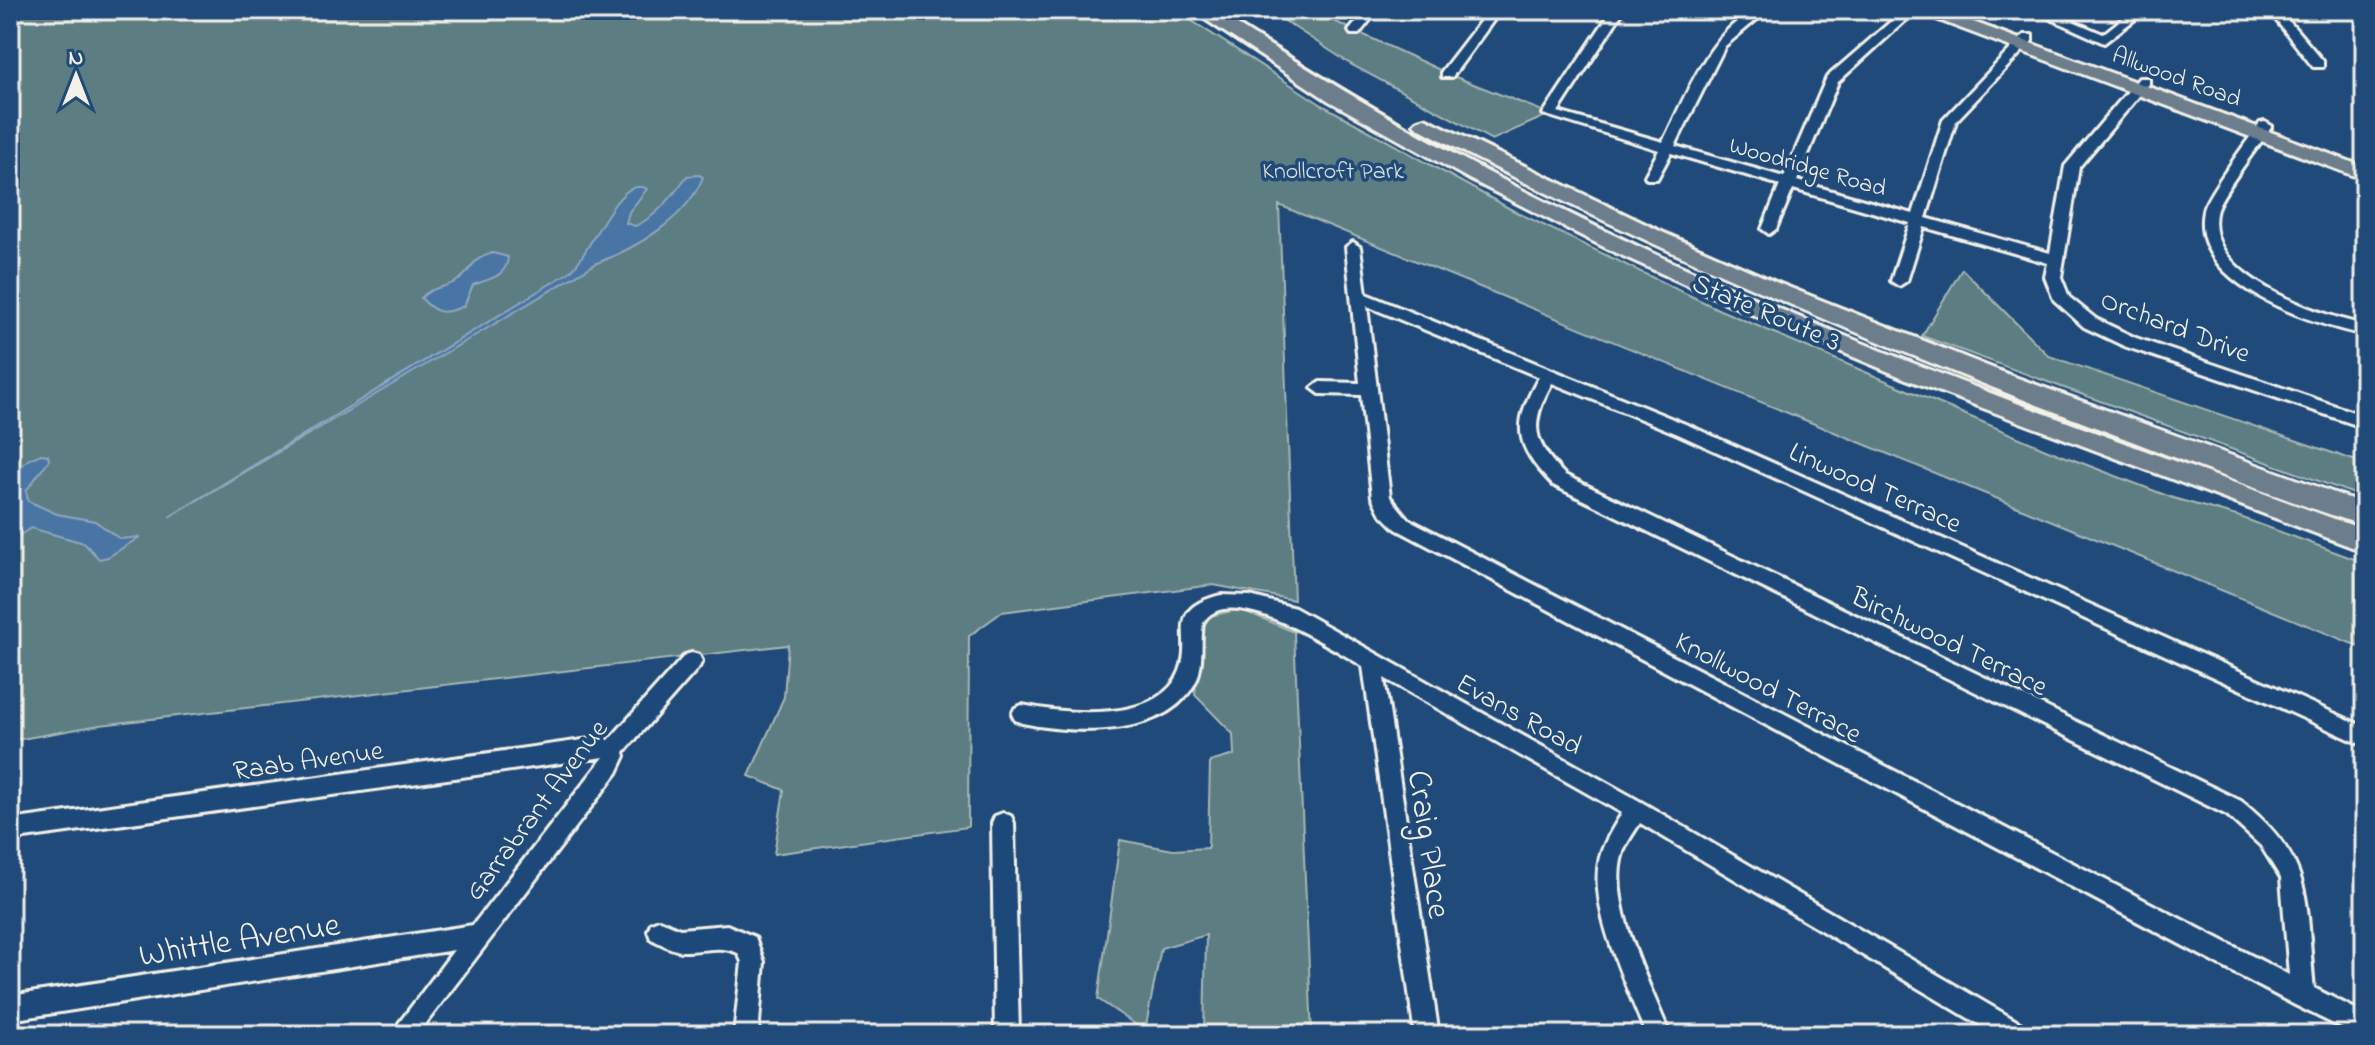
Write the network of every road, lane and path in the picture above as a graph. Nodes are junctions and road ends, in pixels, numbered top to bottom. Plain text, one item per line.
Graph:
1 (1201, 10) edge
2 (1235, 10) edge
3 (1372, 10) edge
4 (1495, 10) edge
5 (1618, 10) edge
6 (1762, 10) edge
7 (1911, 10) edge
8 (1926, 10) edge
9 (1953, 10) edge
10 (2037, 10) edge
11 (2141, 10) edge
12 (2282, 10) edge
13 (1355, 31) dead end
14 (2024, 41) junction
15 (2318, 64) dead end
16 (1447, 74) dead end
17 (2141, 85) junction
18 (2262, 130) junction
19 (1667, 148) junction
20 (2364, 171) edge
21 (1652, 176) dead end
22 (1789, 183) junction
23 (1919, 221) junction
24 (1769, 229) dead end
25 (1353, 247) dead end
26 (2055, 260) junction
27 (1899, 281) dead end
28 (1359, 297) junction
29 (2365, 330) edge
30 (1548, 376) junction
31 (1991, 379) junction
32 (1320, 388) dead end
33 (1369, 389) junction
34 (2365, 422) edge
35 (2365, 504) edge
36 (2365, 515) edge
37 (2365, 541) edge
38 (692, 661) dead end
39 (1372, 662) junction
40 (1022, 714) dead end
41 (2365, 737) edge
42 (613, 750) junction
43 (1636, 810) junction
44 (1003, 823) dead end
45 (10, 830) edge
46 (659, 931) dead end
47 (478, 935) junction
48 (2303, 997) junction
49 (10, 1008) edge
50 (2365, 1027) edge
51 (402, 1035) edge
52 (746, 1035) edge
53 (1007, 1035) edge
54 (1427, 1035) edge
55 (1658, 1035) edge
56 (2019, 1035) edge

1 - 37 highway, State Route 3
2 - 31 highway, State Route 3
3 - 13 street
4 - 16 street
5 - 19 street, Woodridge Road
6 - 19 street
7 - 22 street
8 - 14 main road, Allwood Road
9 - 14 main road, Allwood Road
10 - 11 street
12 - 15 street
14 - 17 main road, Allwood Road
14 - 23 street
17 - 18 main road, Allwood Road
17 - 26 street, Orchard Drive
18 - 20 main road, Allwood Road
18 - 29 street
19 - 21 street
19 - 22 street, Woodridge Road
22 - 23 street, Woodridge Road
22 - 24 street
23 - 26 street, Woodridge Road
23 - 27 street
25 - 28 street, Knollwood Terrace
26 - 34 street, Orchard Drive
28 - 30 street, Linwood Terrace
28 - 33 street, Knollwood Terrace
30 - 41 street, Linwood Terrace
30 - 48 street, Birchwood Terrace
31 - 35 highway
31 - 36 highway, State Route 3
32 - 33 street
33 - 48 street, Knollwood Terrace
38 - 42 street, Garrabrant Avenue
39 - 40 street, Evans Road
39 - 43 street, Evans Road
39 - 54 street, Craig Place
42 - 45 street, Raab Avenue
42 - 47 street, Garrabrant Avenue
43 - 55 street
43 - 56 street, Evans Road
44 - 53 street
46 - 52 street
47 - 49 street, Whittle Avenue
47 - 51 street, Garrabrant Avenue
48 - 50 street, Knollwood Terrace

